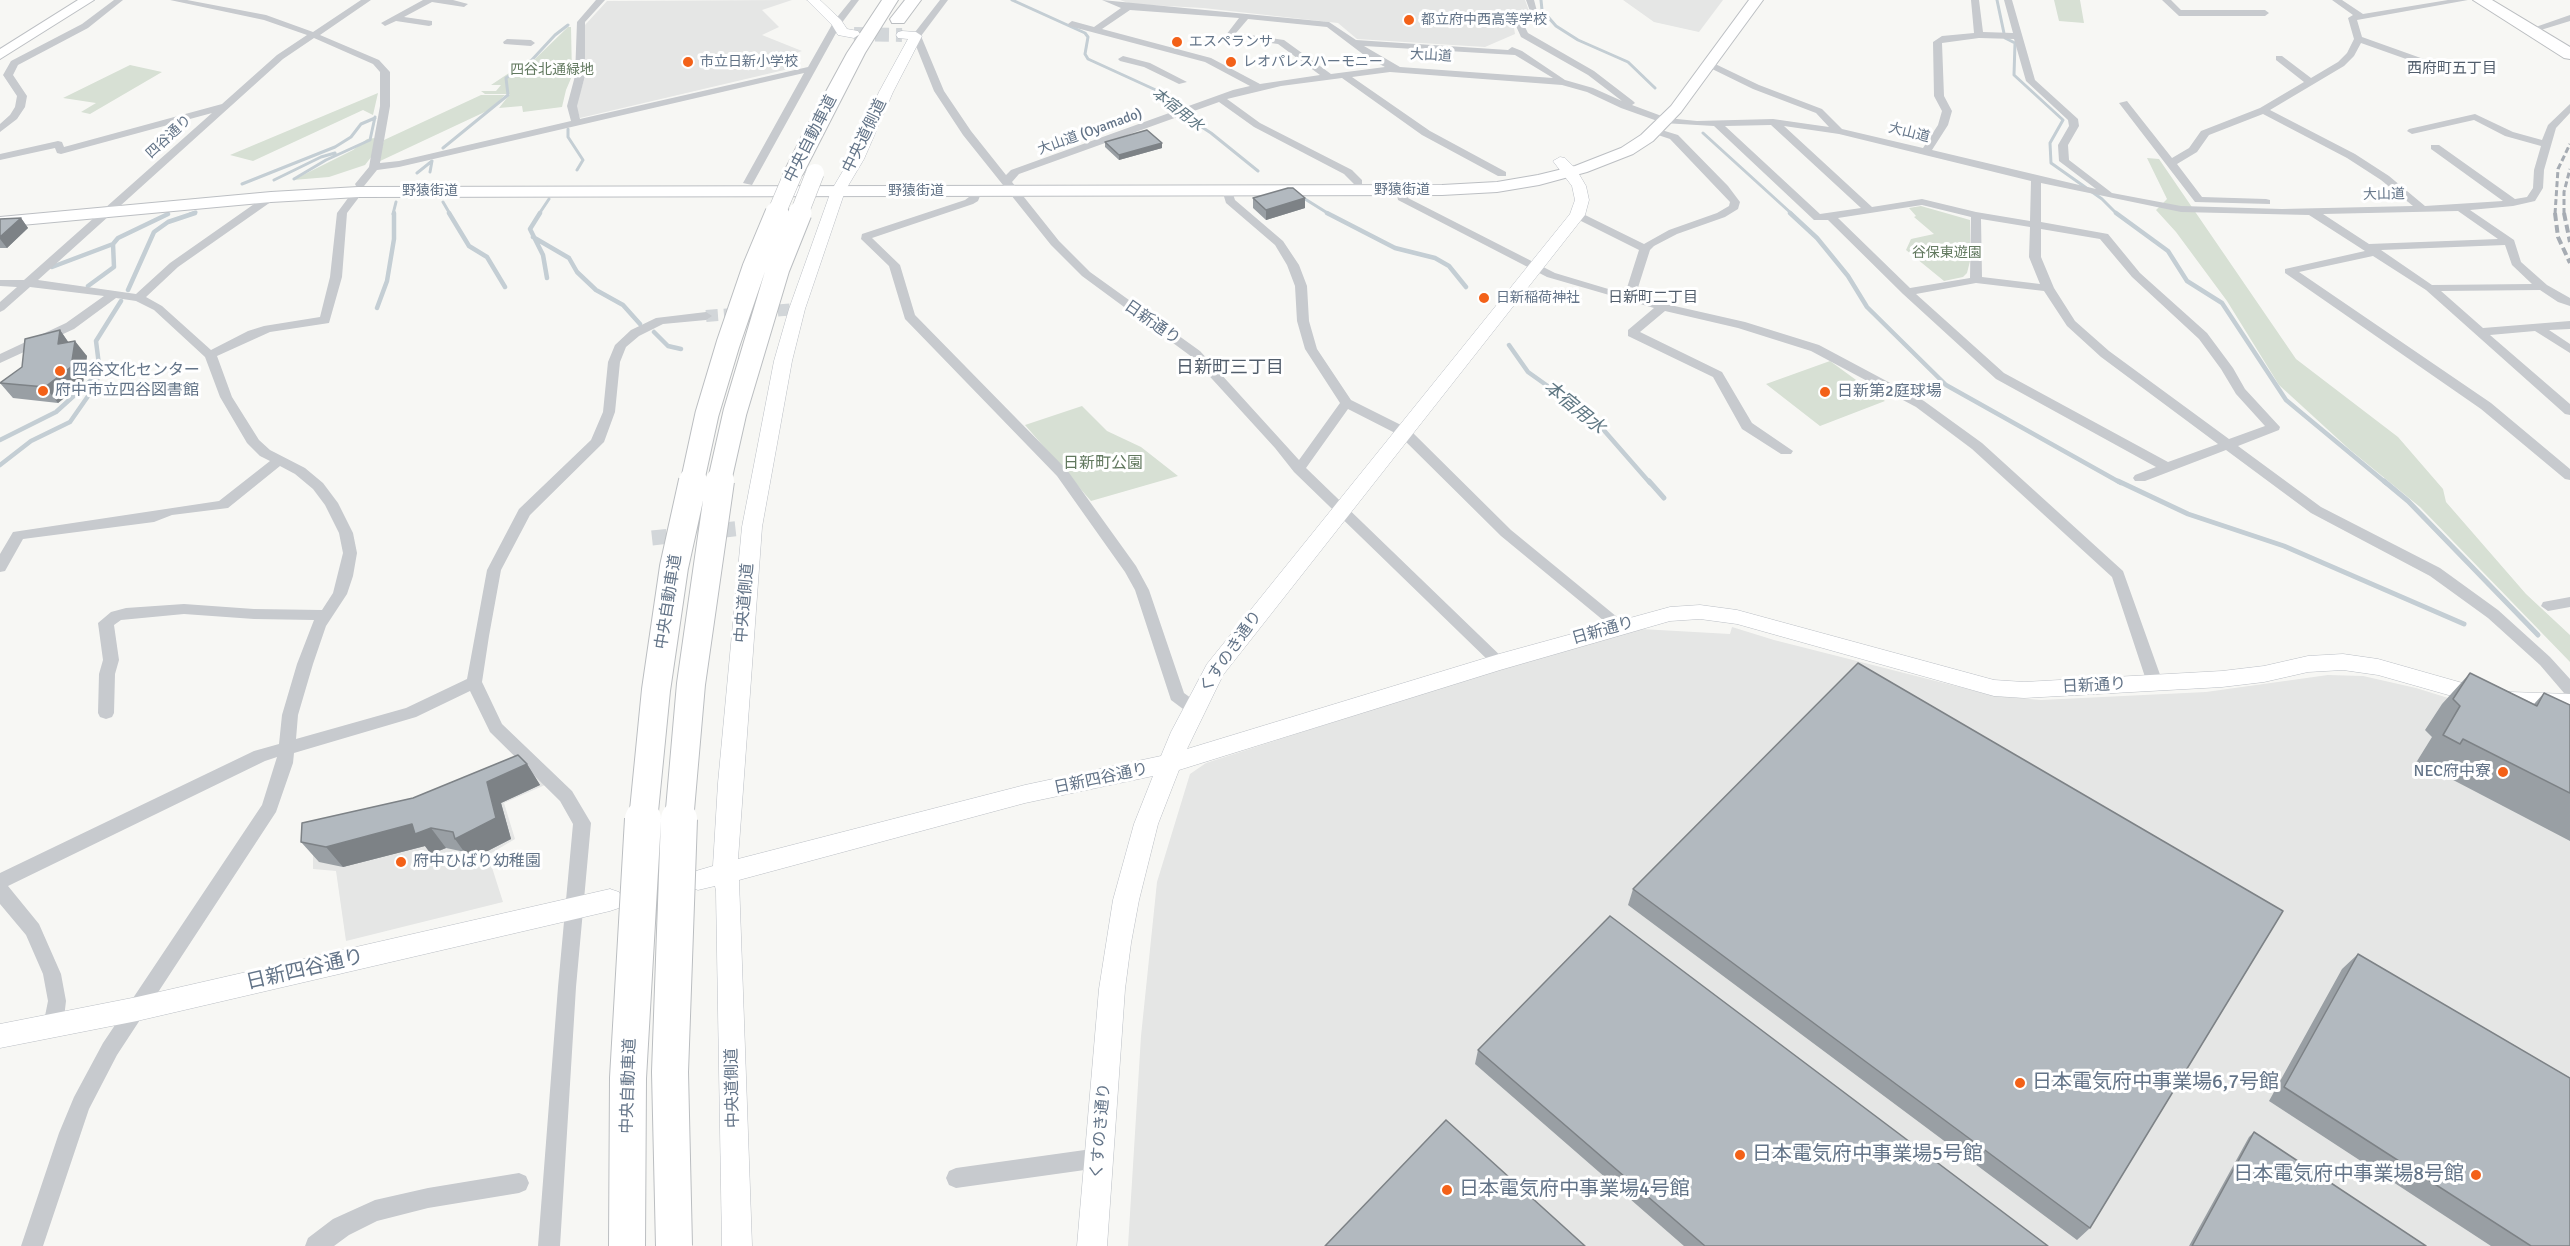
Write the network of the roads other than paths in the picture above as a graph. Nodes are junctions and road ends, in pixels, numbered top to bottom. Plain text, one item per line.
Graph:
1 (70, 0) edge
2 (87, 0) edge
3 (118, 0) edge
4 (174, 0) edge
5 (367, 0) edge
6 (429, 0) edge
7 (434, 0) edge
8 (601, 0) edge
9 (813, 0) edge
10 (855, 0) edge
11 (911, 0) edge
12 (944, 0) edge
13 (1106, 0) edge
14 (1530, 0) edge
15 (1742, 0) edge
16 (1756, 0) edge
17 (1975, 0) edge
18 (2008, 0) edge
19 (2166, 0) edge
20 (2336, 0) edge
21 (2464, 0) edge
22 (2481, 0) edge
23 (464, 4) dead end
24 (1128, 8) junction
25 (2265, 13) dead end
26 (1245, 15) junction
27 (2362, 17) junction
28 (395, 18) junction
29 (896, 18) edge
30 (2570, 18) edge
31 (385, 23) dead end
32 (429, 23) dead end
33 (837, 23) junction
34 (1072, 24) dead end
35 (1094, 30) junction
36 (2531, 30) junction
37 (854, 34) tunnel mouth
38 (314, 35) junction
39 (1524, 35) junction
40 (1978, 35) junction
41 (2014, 36) junction
42 (2358, 39) junction
43 (507, 42) dead end
44 (531, 43) dead end
45 (1353, 43) junction
46 (1504, 45) junction
47 (0, 52) edge
48 (1186, 52) junction
49 (1489, 52) junction
50 (1519, 53) junction
51 (2570, 54) edge
52 (2279, 58) dead end
53 (1123, 59) dead end
54 (1169, 60) dead end
55 (1158, 62) dead end
56 (1709, 64) junction
57 (1147, 65) junction
58 (811, 69) junction
59 (1397, 69) junction
60 (2457, 74) dead end
61 (1346, 76) junction
62 (1329, 77) junction
63 (1182, 82) dead end
64 (1563, 82) junction
65 (2311, 83) junction
66 (1258, 87) junction
67 (1220, 98) junction
68 (2124, 103) dead end
69 (225, 106) junction
70 (2570, 107) edge
71 (2263, 110) junction
72 (1181, 113) joint
73 (1653, 120) junction
74 (1773, 122) junction
75 (576, 123) junction
76 (1717, 124) junction
77 (0, 129) edge
78 (834, 131) dead end
79 (1839, 131) junction
80 (2412, 131) dead end
81 (2547, 145) junction
82 (2435, 147) dead end
83 (824, 152) dead end
84 (1926, 152) junction
85 (0, 157) edge
86 (2170, 164) junction
87 (374, 167) junction
88 (1566, 167) junction
89 (1502, 174) junction
90 (2036, 179) junction
91 (1358, 182) junction
92 (748, 183) junction
93 (841, 186) junction
94 (1011, 186) junction
95 (359, 188) junction
96 (977, 190) junction
97 (1227, 190) junction
98 (1401, 190) junction
99 (2111, 196) junction
100 (271, 197) junction
101 (2512, 203) junction
102 (113, 207) junction
103 (2460, 208) junction
104 (1868, 209) junction
105 (2423, 209) junction
106 (2312, 212) junction
107 (0, 213) edge
108 (1577, 215) junction
109 (1976, 215) junction
110 (1830, 216) junction
111 (0, 222) edge
112 (2036, 225) junction
113 (2510, 242) junction
114 (1645, 249) junction
115 (2373, 249) junction
116 (1535, 268) junction
117 (1976, 280) junction
118 (0, 283) edge
119 (28, 283) junction
120 (2543, 287) junction
121 (2048, 288) junction
122 (2430, 288) junction
123 (1907, 292) junction
124 (114, 294) junction
125 (139, 298) junction
126 (1629, 299) junction
127 (2567, 303) edge
128 (1662, 307) junction
129 (0, 308) edge
130 (706, 316) tunnel mouth
131 (2570, 325) edge
132 (2539, 328) junction
133 (2480, 333) junction
134 (2570, 349) edge
135 (210, 355) junction
136 (0, 359) edge
137 (1346, 403) junction
138 (2570, 411) edge
139 (1404, 432) junction
140 (2227, 446) junction
141 (1786, 451) dead end
142 (279, 460) junction
143 (2166, 467) junction
144 (1299, 469) junction
145 (2570, 476) edge
146 (2140, 478) dead end
147 (1341, 510) junction
148 (0, 567) edge
149 (2570, 602) edge
150 (2548, 606) dead end
151 (327, 615) junction
152 (1620, 626) junction
153 (1499, 662) junction
154 (474, 682) junction
155 (2156, 683) junction
156 (2570, 689) edge
157 (2570, 702) edge
158 (1193, 708) junction
159 (106, 713) dead end
160 (287, 748) junction
161 (1168, 764) junction
162 (725, 872) junction
163 (699, 880) dead end
164 (0, 881) edge
165 (0, 888) edge
166 (610, 900) dead end
167 (576, 907) junction
168 (137, 1009) junction
169 (53, 1026) junction
170 (0, 1036) edge
171 (1099, 1158) junction
172 (956, 1178) dead end
173 (519, 1183) dead end
174 (32, 1246) edge
175 (316, 1246) edge
176 (549, 1246) edge
177 (627, 1246) edge
178 (674, 1246) edge
179 (737, 1246) edge
180 (1092, 1246) edge

1 - 47 main road
2 - 47 main road
3 - 77 street
4 - 38 street
5 - 38 street, 四谷通り
6 - 28 street
7 - 23 street
8 - 75 street
9 - 33 street
10 - 33 street
11 - 29 highway, 中央自動車道
12 - 29 street, 中央道側道
13 - 24 street
14 - 39 street
15 - 73 main road, 野猿街道
16 - 56 main road, 野猿街道
17 - 40 street
18 - 41 street
19 - 25 street
20 - 27 street
21 - 27 street
22 - 36 highway
24 - 26 street
24 - 35 street
26 - 45 street
26 - 62 street
27 - 42 street
28 - 31 street
28 - 32 street
29 - 78 highway, 中央自動車道
29 - 93 street, 中央道側道
29 - 94 street, 日新通り
29 - 177 highway, 中央自動車道, bridge
30 - 36 street
33 - 37 street
33 - 58 street
34 - 35 street
35 - 48 street
36 - 51 highway
38 - 69 street, 四谷通り
38 - 87 street
39 - 46 street
39 - 73 street
40 - 41 street
40 - 84 street
41 - 99 street
42 - 60 street
42 - 65 street
43 - 44 street
45 - 49 street
45 - 59 street
46 - 49 street
46 - 50 street
48 - 54 street
48 - 66 street
49 - 50 street
50 - 64 street
52 - 65 street
53 - 57 street
55 - 57 street
56 - 73 main road, 野猿街道
56 - 79 street
57 - 63 street
58 - 75 street
58 - 92 street
59 - 61 street, 大山道
59 - 64 street, 大山道
61 - 62 street, 大山道
61 - 89 street
62 - 66 street, 大山道
64 - 73 street, 大山道
65 - 71 street
66 - 67 street, 大山道
67 - 72 street, 大山道
67 - 91 street
68 - 86 street
69 - 85 street
69 - 102 street, 四谷通り
70 - 81 street, 大山道
71 - 86 street
71 - 105 street
72 - 94 street, 大山道 (Oyamado)
73 - 76 street, 大山道
73 - 88 main road, 野猿街道
73 - 114 street
74 - 76 street, 大山道
74 - 79 street, 大山道
74 - 104 street
75 - 87 street
76 - 110 street
79 - 84 street, 大山道
80 - 81 street
81 - 101 street, 大山道
82 - 101 street
83 - 178 highway, 中央自動車道, bridge
84 - 90 street, 大山道
86 - 106 street
87 - 95 street
88 - 89 main road, 野猿街道
88 - 98 main road, 野猿街道
88 - 108 street
89 - 91 main road, 野猿街道
90 - 99 street, 大山道
90 - 112 street
91 - 94 main road, 野猿街道
92 - 93 main road, 野猿街道
92 - 95 main road, 野猿街道
93 - 94 main road, 野猿街道
93 - 95 main road, 野猿街道
93 - 96 main road, 野猿街道
93 - 162 street, 中央道側道
94 - 96 main road, 野猿街道
94 - 97 main road, 野猿街道
94 - 144 street, 日新通り
95 - 100 main road, 野猿街道
95 - 102 main road, 野猿街道
95 - 135 street
96 - 158 street
97 - 98 main road, 野猿街道
97 - 137 street
98 - 116 street
99 - 106 street, 大山道
100 - 102 main road, 野猿街道
100 - 125 street
101 - 103 street, 大山道
102 - 107 main road, 野猿街道
102 - 111 main road, 野猿街道
102 - 119 street, 四谷通り
103 - 105 street, 大山道
103 - 113 street
104 - 109 street
104 - 110 street
105 - 106 street, 大山道
106 - 115 street
108 - 114 street
108 - 116 street, くすのき通り
109 - 112 street
109 - 117 street
110 - 123 street
112 - 121 street
112 - 140 street
113 - 115 street
113 - 120 street
114 - 126 street
115 - 122 street
115 - 145 street
116 - 126 street
116 - 139 street, くすのき通り
117 - 121 street
117 - 123 street
118 - 119 street
119 - 124 street
119 - 129 street, 四谷通り
120 - 122 street
120 - 127 street
121 - 140 street
122 - 133 street
123 - 143 street
124 - 125 street
124 - 136 street
125 - 135 street
126 - 128 street
128 - 141 street
128 - 155 street
130 - 154 street
131 - 132 street
132 - 133 street
132 - 134 street
133 - 138 street
135 - 142 street
137 - 139 street
137 - 144 street
139 - 147 street, くすのき通り
139 - 152 street
140 - 143 street
140 - 156 street
142 - 148 street
142 - 151 street
143 - 146 street
144 - 147 street, 日新通り
147 - 153 street, 日新通り
147 - 158 street, くすのき通り
149 - 150 street
151 - 159 street
151 - 160 street
152 - 153 street, 日新通り
152 - 155 street, 日新通り
153 - 161 street, 日新四谷通り
154 - 160 street
154 - 167 street
155 - 157 street, 日新通り
158 - 161 street, くすのき通り
160 - 164 street
160 - 168 street
161 - 162 street, 日新四谷通り
161 - 171 street, くすのき通り
162 - 163 street, 日新四谷通り
162 - 179 street, 中央道側道
165 - 169 street
166 - 167 street, 日新四谷通り
167 - 168 street, 日新四谷通り
167 - 176 street
168 - 169 street, 日新四谷通り
168 - 174 street
169 - 170 street, 日新四谷通り
171 - 172 street
171 - 180 street, くすのき通り
173 - 175 street

